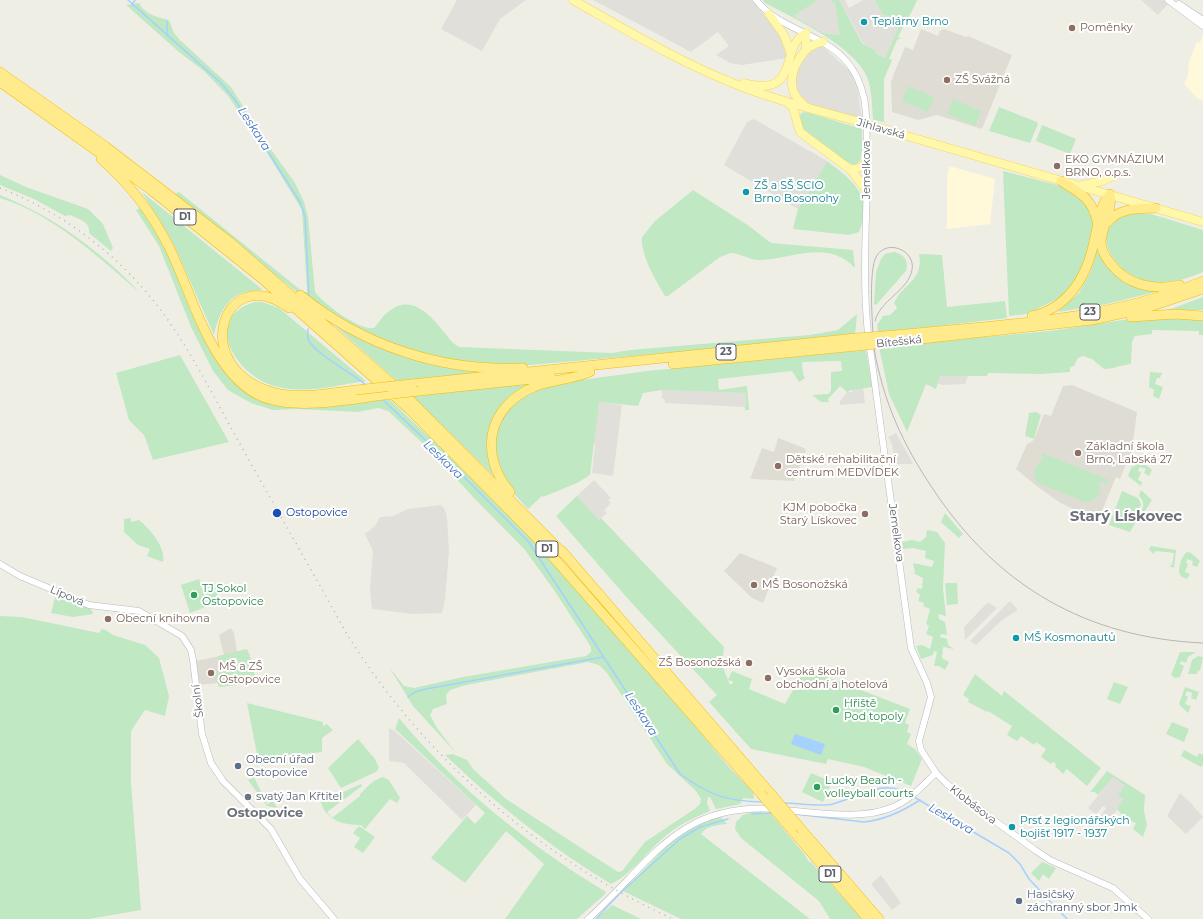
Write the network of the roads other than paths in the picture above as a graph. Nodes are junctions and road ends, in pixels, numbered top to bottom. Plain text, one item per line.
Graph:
1 (573, 0) edge
2 (756, 0) edge
3 (1168, 0) edge
4 (1174, 0) edge
5 (769, 14) junction
6 (1203, 20) edge
7 (1203, 26) edge
8 (806, 33) junction
9 (823, 42) junction
10 (806, 50) junction
11 (791, 54) junction
12 (694, 67) junction
13 (0, 72) edge
14 (0, 82) edge
15 (786, 101) junction
16 (806, 107) junction
17 (795, 114) junction
18 (51, 117) junction
19 (867, 161) junction
20 (851, 170) junction
21 (1118, 174) dead end
22 (1061, 181) junction
23 (1075, 185) junction
24 (867, 191) junction
25 (1110, 194) junction
26 (1156, 208) junction
27 (1203, 222) edge
28 (1101, 226) junction
29 (230, 242) junction
30 (1203, 277) edge
31 (1203, 281) edge
32 (1203, 289) edge
33 (1203, 316) edge
34 (1092, 320) junction
35 (1005, 323) junction
36 (314, 324) junction
37 (868, 334) dead end
38 (884, 340) junction
39 (870, 348) dead end
40 (592, 369) junction
41 (310, 399) junction
42 (565, 555) junction
43 (0, 564) edge
44 (160, 622) joint
45 (927, 714) joint
46 (936, 773) junction
47 (334, 919) edge
48 (588, 919) edge
49 (868, 919) edge
50 (879, 919) edge
51 (1148, 919) edge

1 - 12 main road, Jihlavská
2 - 5 street, Jemelkova
3 - 7 street
4 - 6 street
5 - 8 street, Jemelkova
5 - 11 main road
8 - 9 street, Jemelkova
8 - 10 main road
8 - 11 main road
9 - 10 main road
9 - 19 street, Jemelkova
10 - 16 main road
11 - 12 main road
12 - 15 main road, Jihlavská
13 - 29 highway, D1
14 - 18 highway, D1
15 - 16 main road, Jihlavská
15 - 17 main road
16 - 17 main road
16 - 22 main road, Jihlavská, bridge
17 - 20 main road
18 - 36 highway, D1
18 - 41 highway
19 - 20 main road
19 - 24 street, Jemelkova
20 - 24 main road
21 - 23 main road
22 - 23 main road, Jihlavská
22 - 28 highway
23 - 25 main road, Jihlavská
24 - 37 street, Jemelkova
25 - 26 main road, Jihlavská
25 - 28 highway
26 - 27 main road, Jihlavská
26 - 28 highway
28 - 30 highway
28 - 35 highway
29 - 40 highway
29 - 42 highway, D1
31 - 35 highway, Bítešská / 23
32 - 34 highway, Bítešská / 23
33 - 34 highway
34 - 38 highway, Bítešská / 23
35 - 38 highway, Bítešská / 23
36 - 41 highway
36 - 49 highway, D1, bridge
38 - 40 highway, Bítešská / 23, bridge
39 - 45 street, Jemelkova
40 - 41 highway, 23, bridge
40 - 41 highway, 23, bridge
40 - 42 highway
42 - 50 highway, D1, bridge
43 - 44 street, Lípová
44 - 47 street, Školní
45 - 46 street, Klobásova
46 - 48 street
46 - 51 street, Klobásova

